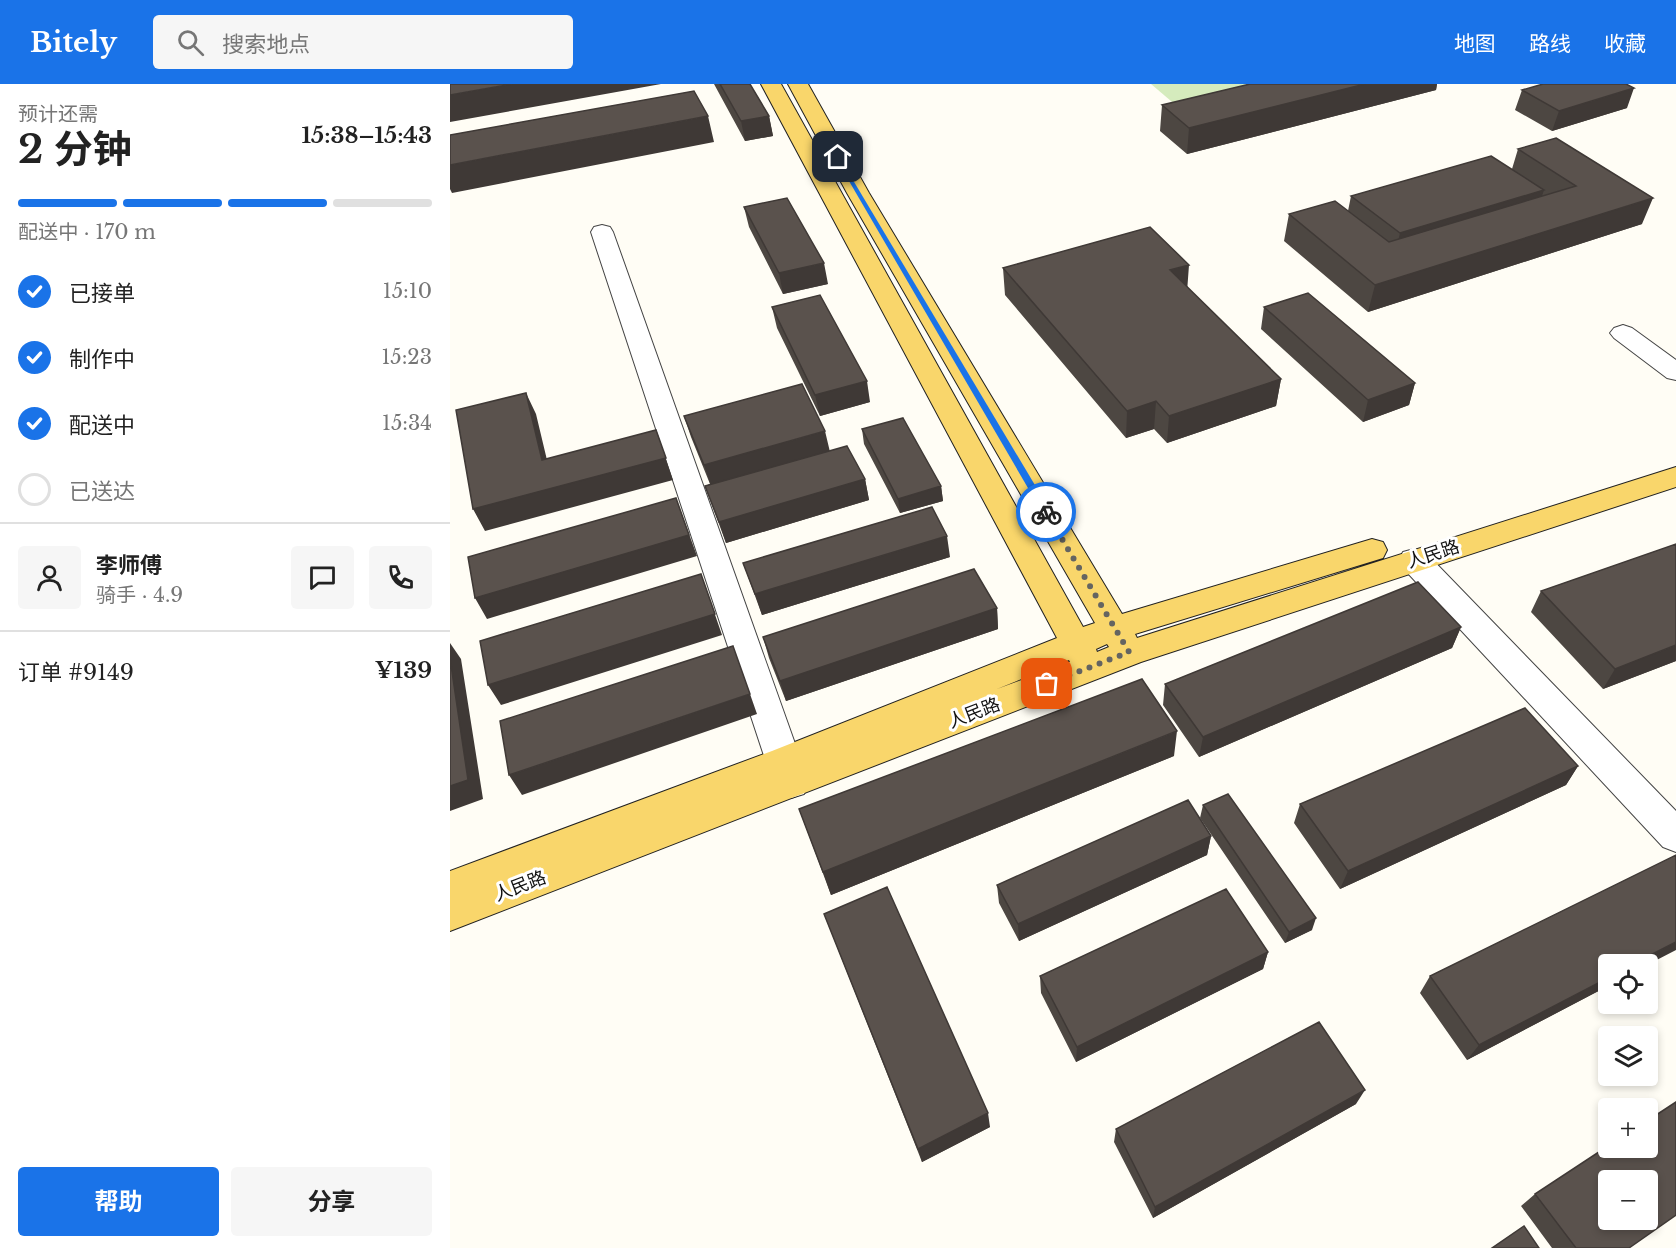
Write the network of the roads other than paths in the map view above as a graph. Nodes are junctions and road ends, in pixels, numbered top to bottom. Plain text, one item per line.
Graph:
1 (771, 84) edge
2 (798, 84) edge
3 (602, 232) dead end
4 (1623, 333) dead end
5 (1676, 372) edge
6 (1676, 457) edge
7 (1676, 477) edge
8 (1414, 560) junction
9 (1122, 640) junction
10 (1083, 656) junction
11 (788, 772) junction
12 (1676, 837) edge
13 (450, 888) edge
14 (450, 913) edge

1 - 10 main road
2 - 9 main road
3 - 11 street
4 - 5 street
6 - 9 main road
7 - 8 main road, 人民路
8 - 9 main road, 人民路
8 - 12 street
9 - 10 main road, 人民路
10 - 11 main road, 人民路
11 - 13 main road
11 - 14 main road, 人民路

